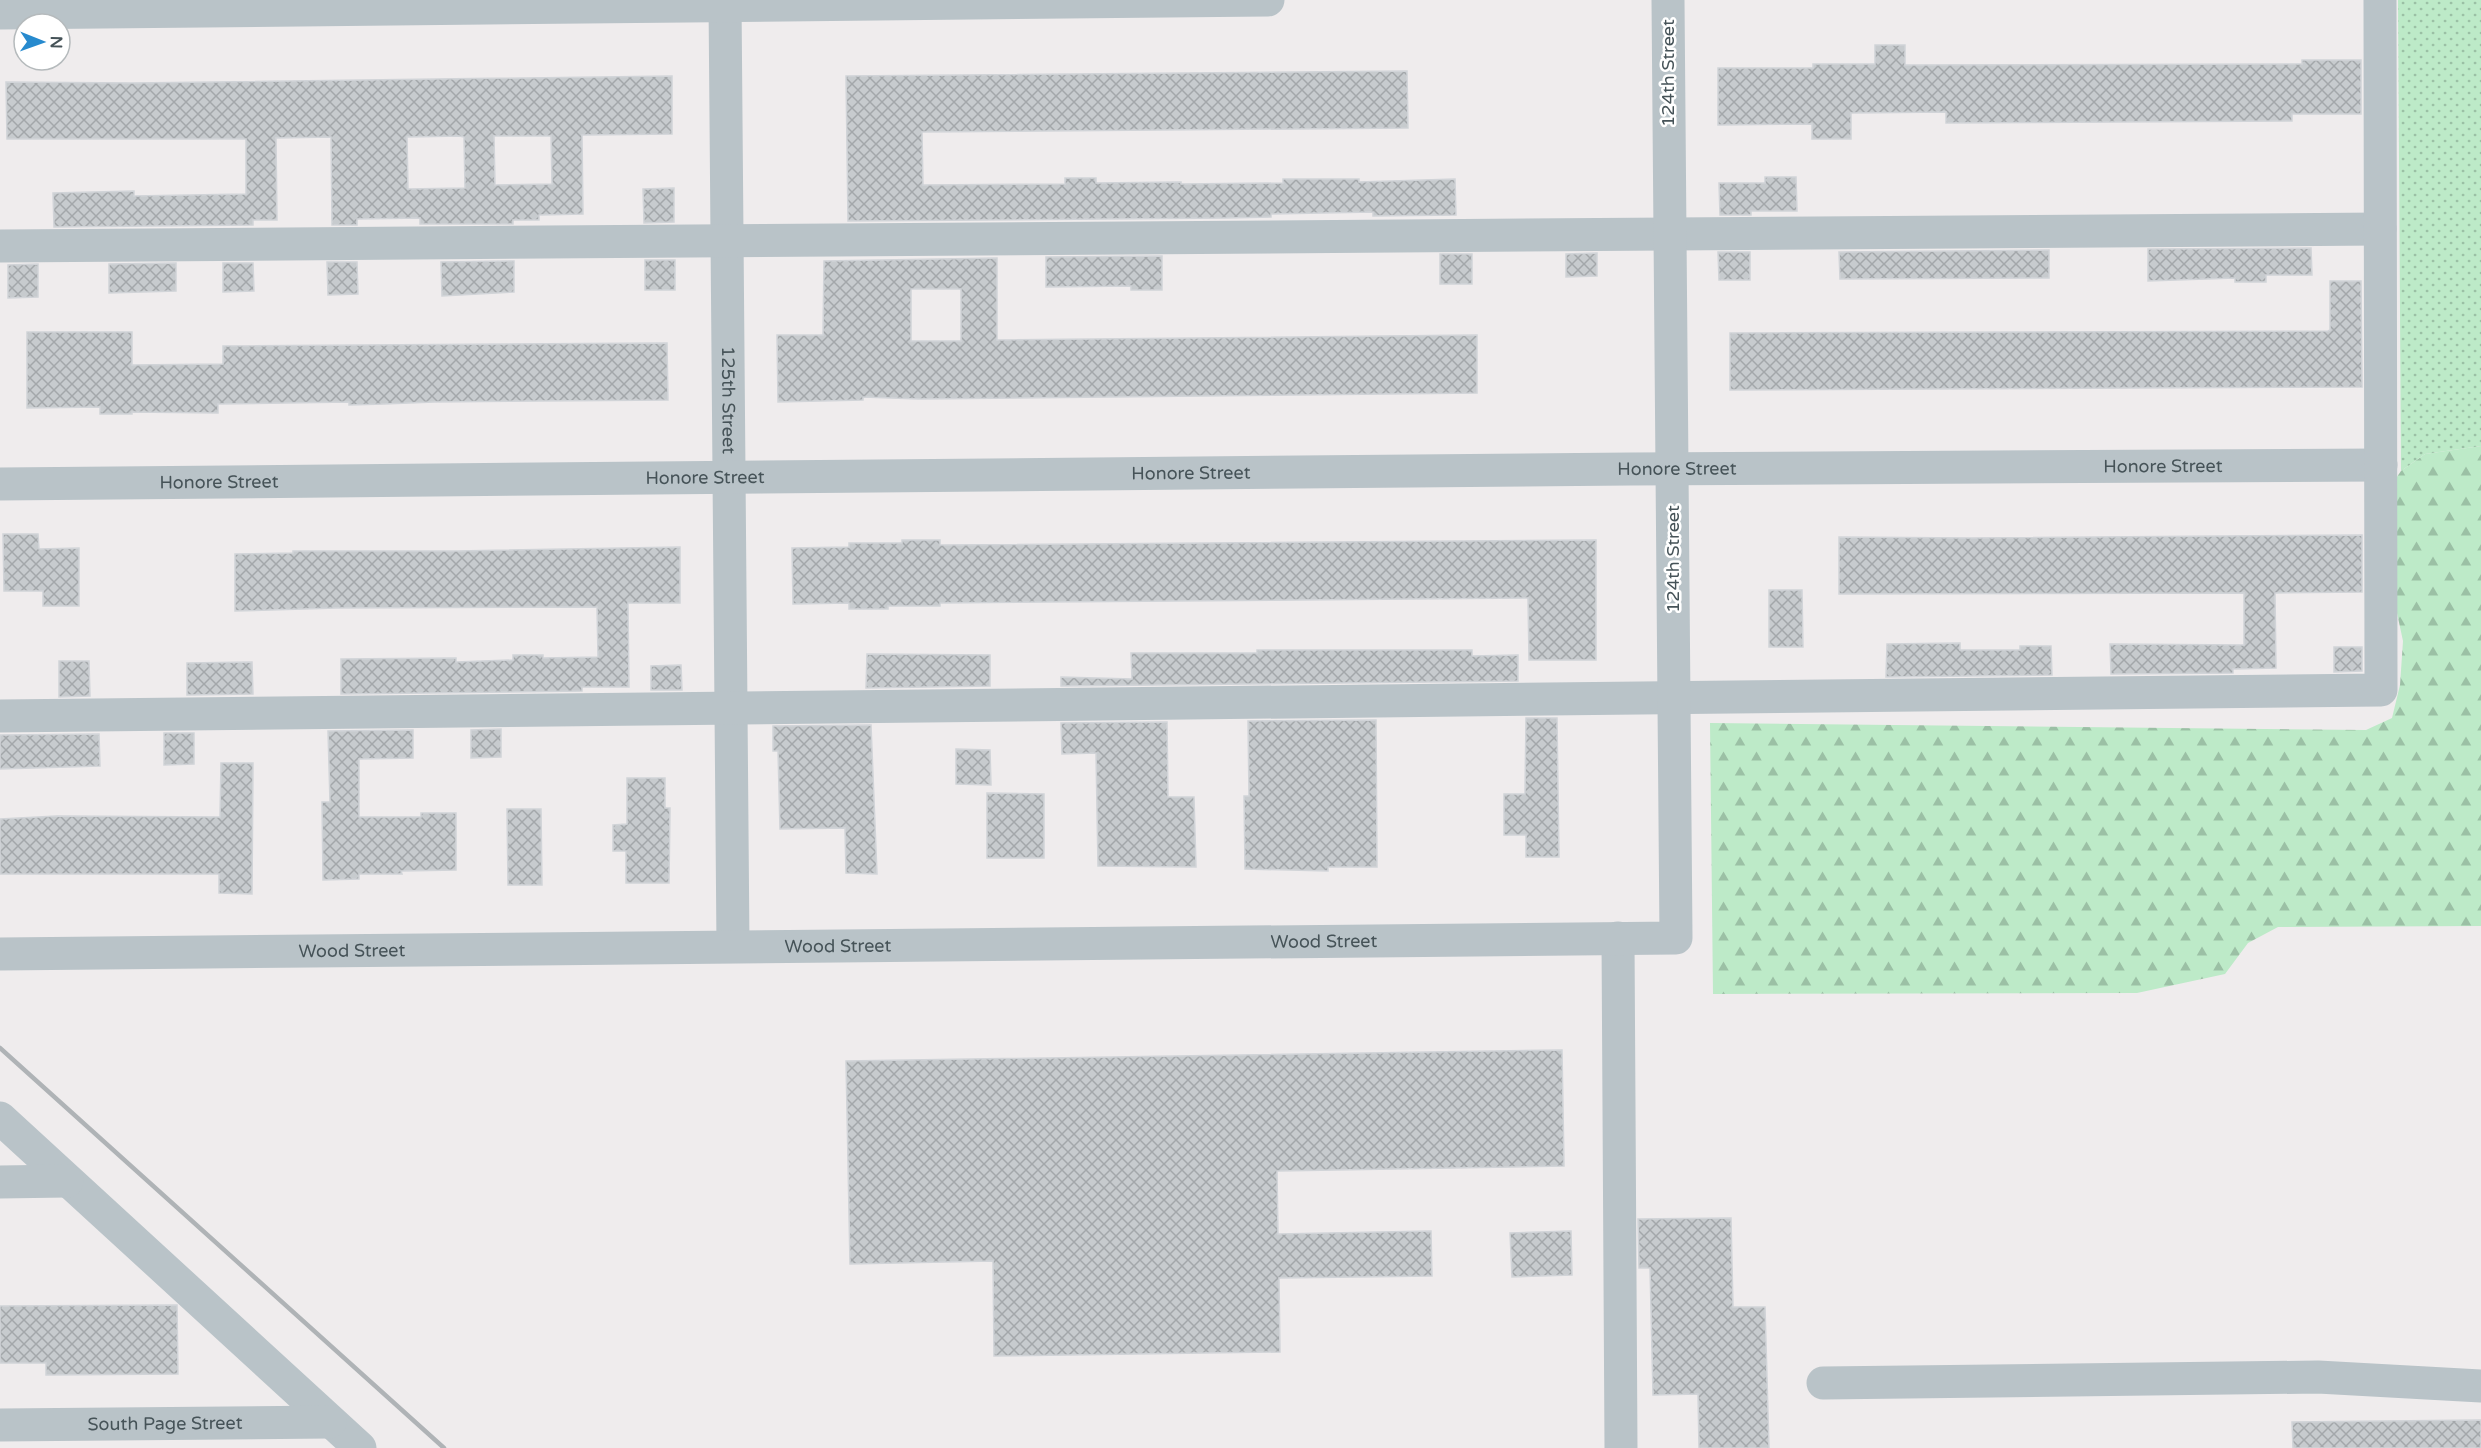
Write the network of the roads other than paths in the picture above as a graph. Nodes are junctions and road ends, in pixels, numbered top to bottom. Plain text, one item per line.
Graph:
1 (1268, 0) edge
2 (1668, 0) edge
3 (2380, 0) edge
4 (725, 3) edge
5 (0, 13) edge
6 (2380, 230) junction
7 (1670, 235) junction
8 (727, 241) junction
9 (0, 246) edge
10 (2381, 465) junction
11 (1672, 469) junction
12 (729, 477) junction
13 (0, 484) edge
14 (1674, 698) junction
15 (731, 708) junction
16 (0, 716) edge
17 (1618, 938) junction
18 (1676, 938) joint
19 (734, 946) junction
20 (0, 954) edge
21 (0, 1118) edge
22 (67, 1181) junction
23 (0, 1182) edge
24 (1823, 1383) dead end
25 (2481, 1386) edge
26 (330, 1422) junction
27 (0, 1425) edge
28 (360, 1448) edge
29 (1621, 1448) edge

1 - 4 street
2 - 7 street, 124th Street
3 - 6 street
4 - 5 street
4 - 8 street, 125th Street
6 - 7 street
6 - 10 street
7 - 8 street
7 - 11 street, 124th Street
8 - 9 street
8 - 12 street, 125th Street
10 - 11 street, Honore Street
10 - 14 street
11 - 12 street, Honore Street
11 - 14 street, 124th Street
12 - 13 street, Honore Street
12 - 15 street, 125th Street
14 - 15 street
14 - 18 street, 124th Street
15 - 16 street
15 - 19 street, 125th Street
17 - 18 street, Wood Street
17 - 19 street, Wood Street
17 - 29 street
19 - 20 street, Wood Street
21 - 22 street
22 - 23 street
22 - 26 street
24 - 25 street
26 - 27 street, South Page Street
26 - 28 street

